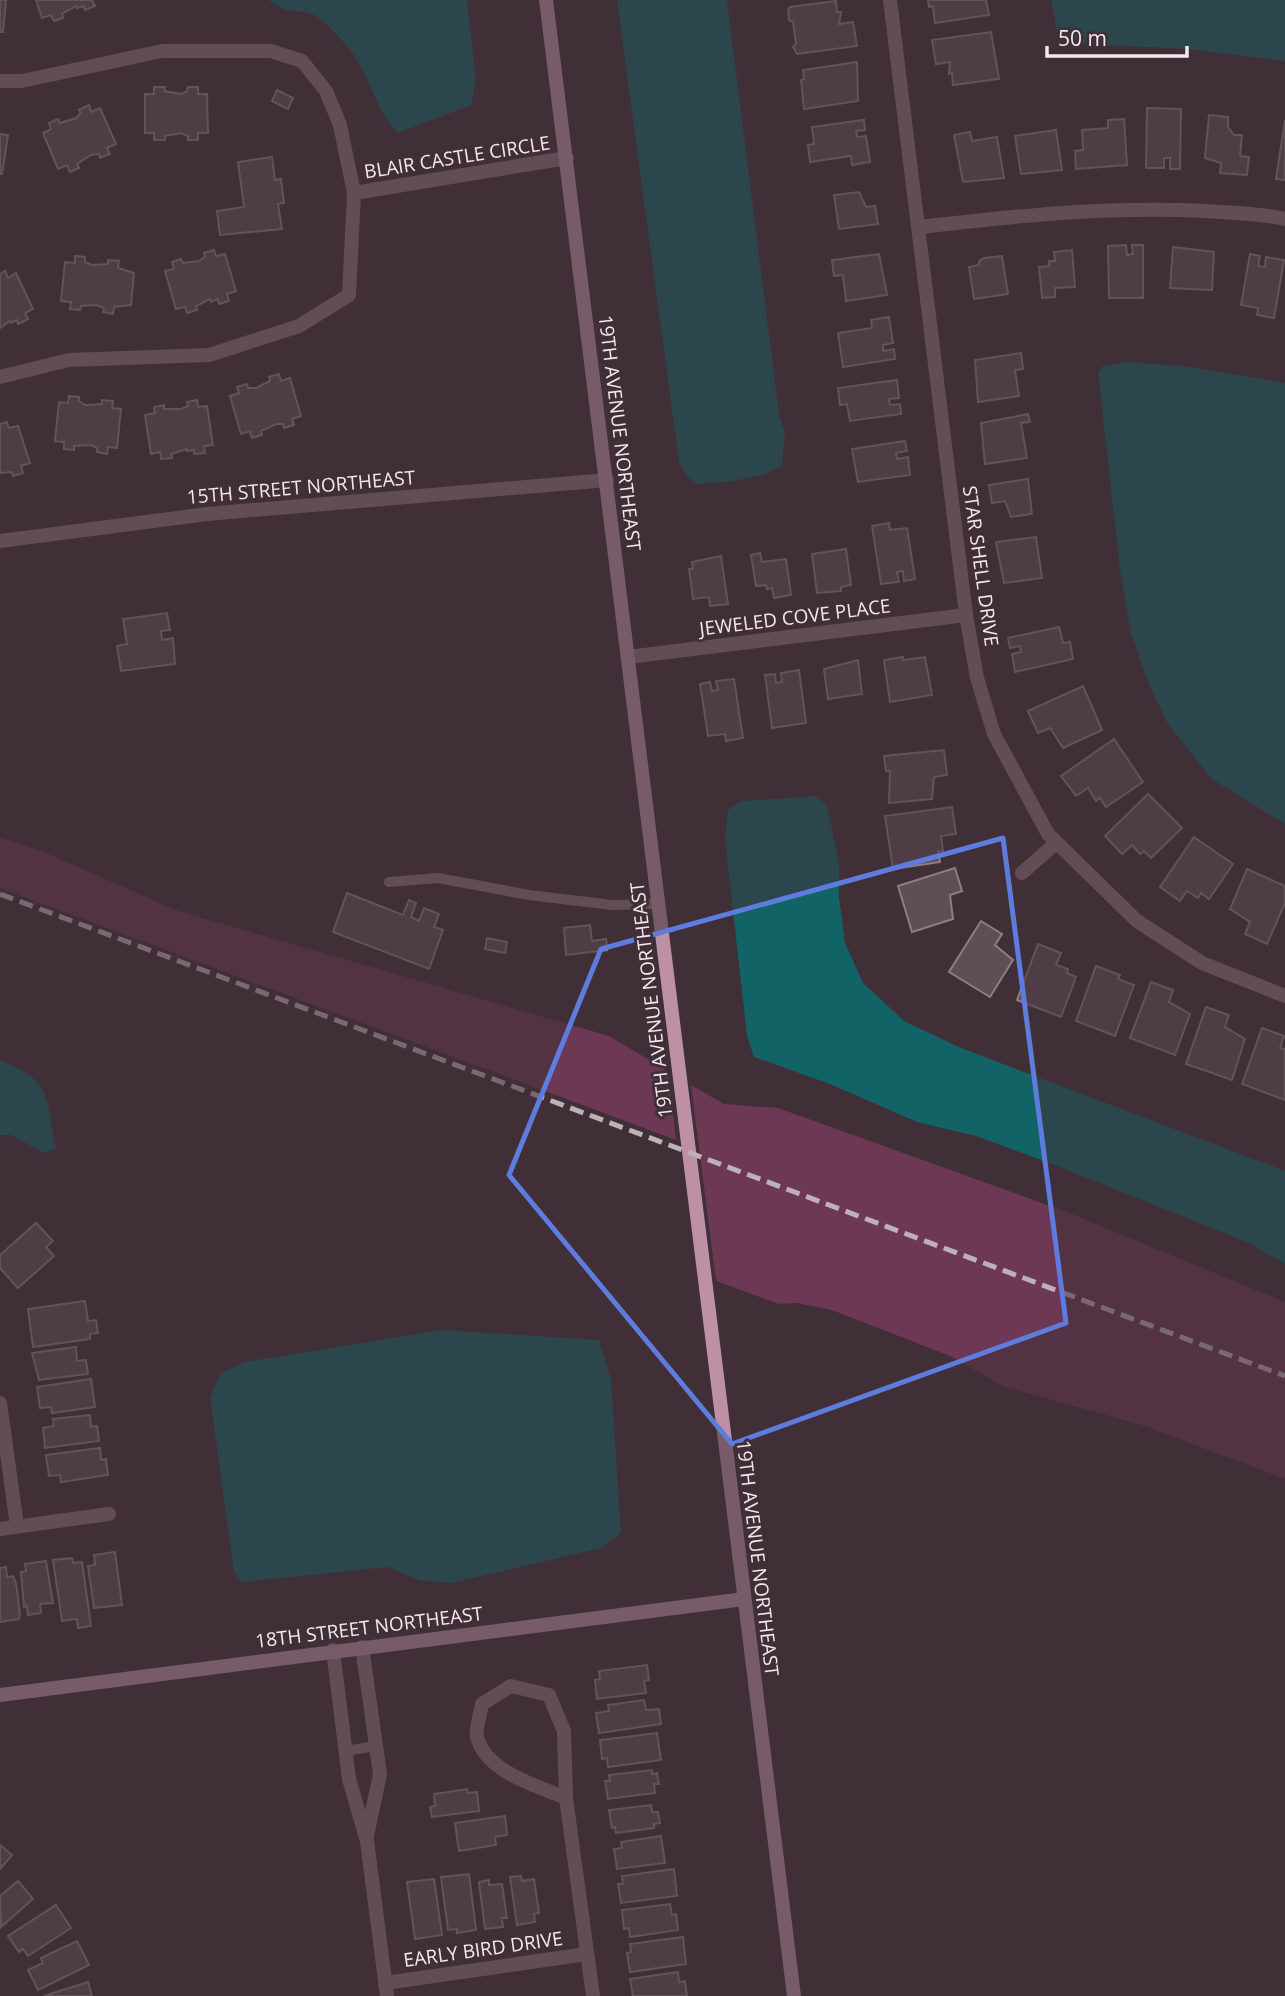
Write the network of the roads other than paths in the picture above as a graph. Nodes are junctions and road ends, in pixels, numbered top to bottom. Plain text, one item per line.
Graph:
1 (547, 0) edge
2 (890, 0) edge
3 (0, 81) edge
4 (567, 158) junction
5 (354, 193) junction
6 (1285, 219) edge
7 (920, 227) junction
8 (0, 377) edge
9 (607, 480) junction
10 (0, 541) edge
11 (966, 615) junction
12 (628, 657) junction
13 (1056, 843) junction
14 (1022, 873) dead end
15 (389, 882) dead end
16 (658, 904) junction
17 (1285, 996) edge
18 (0, 1403) edge
19 (109, 1514) dead end
20 (17, 1526) junction
21 (0, 1529) edge
22 (744, 1599) junction
23 (362, 1647) junction
24 (333, 1650) junction
25 (0, 1695) edge
26 (376, 1746) junction
27 (345, 1751) junction
28 (566, 1798) junction
29 (367, 1841) junction
30 (587, 1954) junction
31 (386, 1989) edge
32 (593, 1996) edge
33 (794, 1996) edge

1 - 4 street, 19TH AVENUE NORTHEAST
2 - 7 street, STAR SHELL DRIVE
3 - 5 street, BLAIR CASTLE CIRCLE
4 - 5 street, BLAIR CASTLE CIRCLE
4 - 9 street, 19TH AVENUE NORTHEAST
5 - 8 street, BLAIR CASTLE CIRCLE
6 - 7 street
7 - 11 street, STAR SHELL DRIVE
9 - 10 street, 15TH STREET NORTHEAST
9 - 12 street, 19TH AVENUE NORTHEAST
11 - 12 street, JEWELED COVE PLACE
11 - 13 street, STAR SHELL DRIVE
12 - 16 street, 19TH AVENUE NORTHEAST
13 - 14 street
13 - 17 street, STAR SHELL DRIVE
15 - 16 lane
16 - 22 street, 19TH AVENUE NORTHEAST
18 - 20 street
19 - 20 street
20 - 21 street
22 - 23 street, 18TH STREET NORTHEAST
22 - 33 street, 19TH AVENUE NORTHEAST
23 - 24 street, 18TH STREET NORTHEAST
23 - 26 street
24 - 25 street, 18TH STREET NORTHEAST
24 - 27 street
26 - 27 lane
26 - 29 street
27 - 29 street
28 - 28 street
28 - 30 street
29 - 31 street
30 - 31 street, EARLY BIRD DRIVE
30 - 32 street

